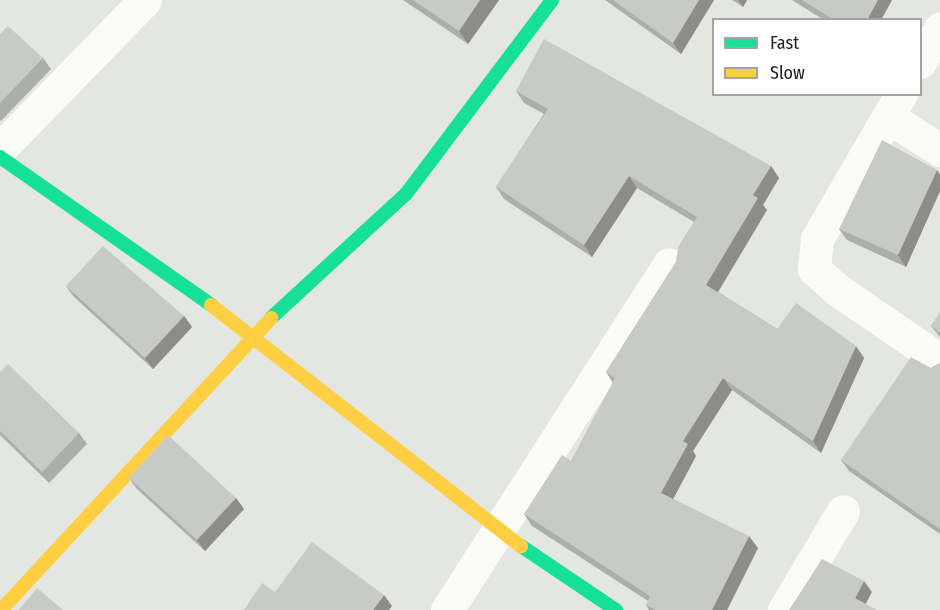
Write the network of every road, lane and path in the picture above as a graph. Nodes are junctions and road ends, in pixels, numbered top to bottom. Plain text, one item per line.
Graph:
1 (145, 0) edge
2 (552, 0) edge
3 (940, 29) edge
4 (922, 60) edge
5 (894, 106) edge
6 (0, 149) edge
7 (940, 150) edge
8 (0, 157) edge
9 (669, 264) dead end
10 (253, 334) junction
11 (940, 360) edge
12 (843, 511) dead end
13 (499, 532) junction
14 (1, 610) edge
15 (447, 610) edge
16 (616, 610) edge
17 (784, 610) edge

1 - 6 street
2 - 10 street
3 - 4 street
5 - 7 street
5 - 11 street
8 - 10 street
9 - 13 street
10 - 13 street
10 - 14 street
12 - 17 street
13 - 15 street
13 - 16 street

